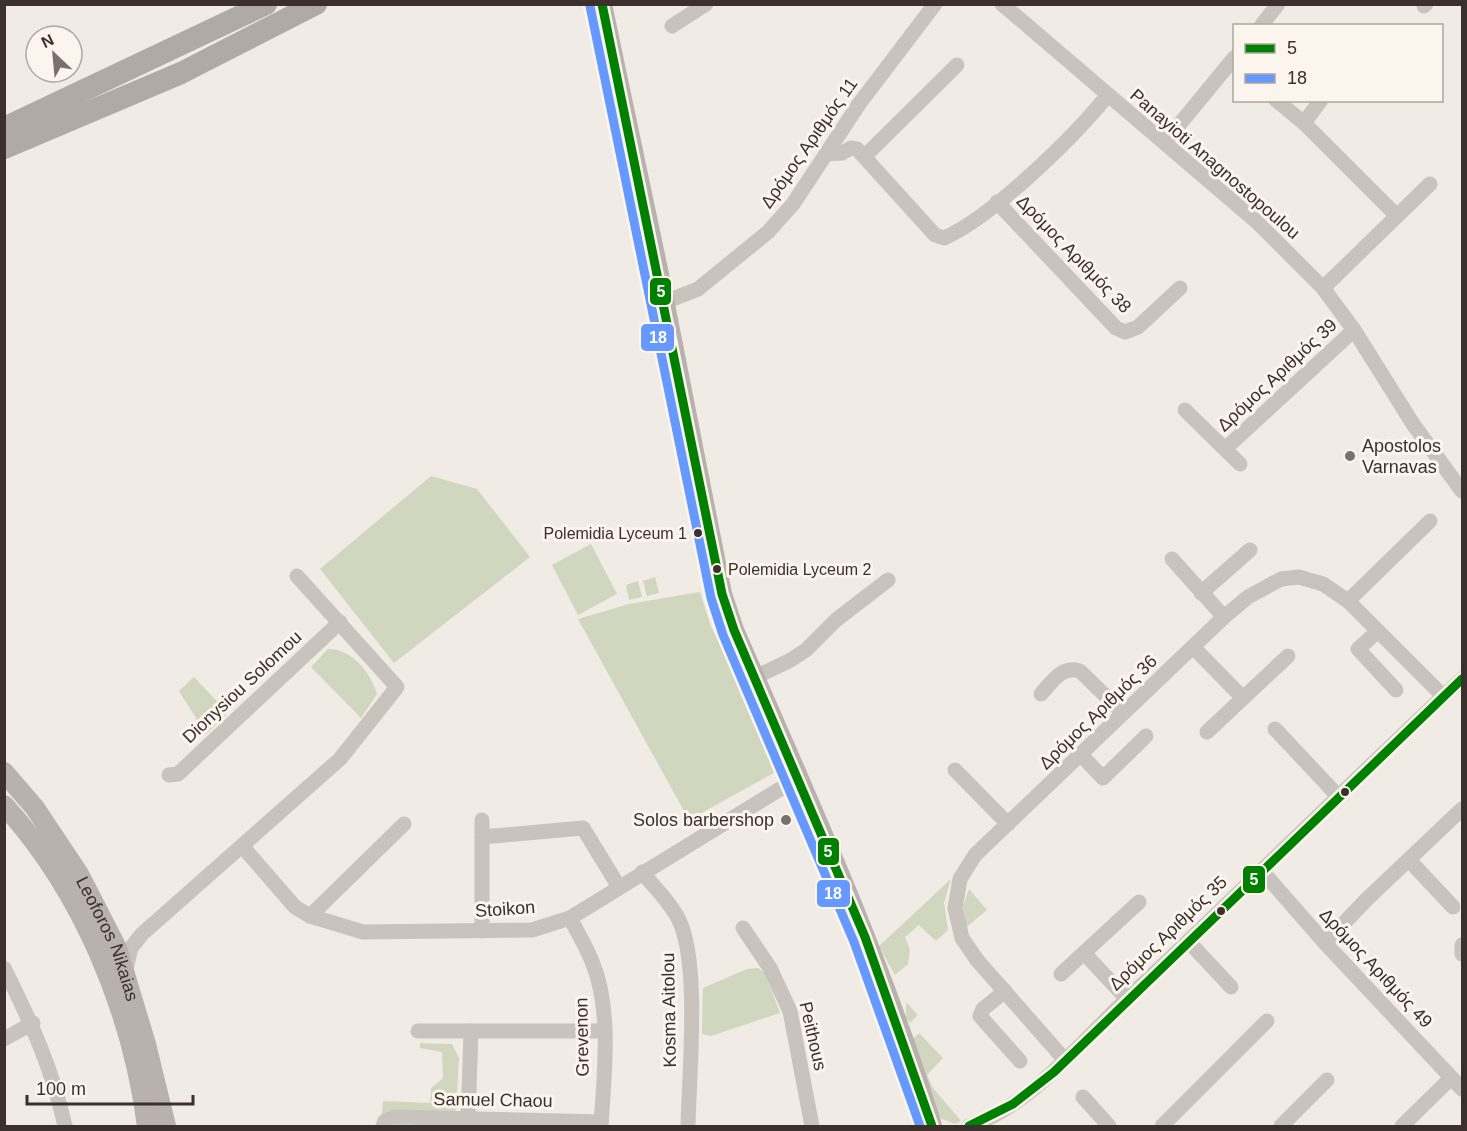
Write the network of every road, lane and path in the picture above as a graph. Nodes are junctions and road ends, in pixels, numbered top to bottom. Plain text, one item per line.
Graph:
1 (266, 4) edge
2 (316, 4) edge
3 (602, 4) edge
4 (706, 4) edge
5 (935, 4) edge
6 (1002, 4) edge
7 (1278, 4) edge
8 (1263, 24) edge
9 (672, 26) dead end
10 (162, 55) junction
11 (1233, 63) edge
12 (957, 64) dead end
13 (181, 73) junction
14 (1107, 96) junction
15 (1278, 102) edge
16 (1320, 102) edge
17 (4, 116) edge
18 (1304, 123) junction
19 (4, 128) edge
20 (1165, 142) junction
21 (4, 148) edge
22 (826, 154) junction
23 (865, 156) junction
24 (4, 165) edge
25 (1430, 184) dead end
26 (997, 202) junction
27 (1397, 216) junction
28 (1180, 288) dead end
29 (1323, 288) junction
30 (665, 302) junction
31 (1354, 330) junction
32 (1185, 410) dead end
33 (1225, 449) junction
34 (1240, 464) dead end
35 (1462, 491) edge
36 (1430, 521) dead end
37 (1250, 550) dead end
38 (1172, 559) dead end
39 (297, 576) dead end
40 (888, 580) dead end
41 (1202, 593) junction
42 (1348, 601) junction
43 (1224, 617) junction
44 (340, 622) junction
45 (1378, 631) junction
46 (1194, 648) junction
47 (1288, 656) dead end
48 (755, 677) junction
49 (1462, 679) edge
50 (1396, 690) dead end
51 (1041, 694) dead end
52 (1443, 696) junction
53 (1243, 698) junction
54 (1123, 713) junction
55 (1275, 729) dead end
56 (1207, 732) dead end
57 (1146, 736) dead end
58 (1081, 755) junction
59 (955, 770) dead end
60 (4, 772) edge
61 (169, 775) dead end
62 (798, 778) junction
63 (1337, 795) junction
64 (4, 805) edge
65 (1462, 809) edge
66 (12, 819) edge
67 (482, 820) dead end
68 (404, 824) dead end
69 (1008, 824) junction
70 (482, 837) junction
71 (243, 847) junction
72 (1409, 860) junction
73 (1262, 871) junction
74 (642, 872) junction
75 (619, 886) junction
76 (1139, 902) dead end
77 (1453, 907) dead end
78 (310, 916) junction
79 (570, 918) junction
80 (743, 928) dead end
81 (482, 931) junction
82 (142, 934) junction
83 (110, 935) junction
84 (1189, 942) junction
85 (1325, 943) junction
86 (1462, 945) edge
87 (1084, 953) junction
88 (1462, 954) edge
89 (4, 968) edge
90 (125, 973) junction
91 (1061, 974) dead end
92 (1231, 987) dead end
93 (1005, 991) junction
94 (1127, 999) junction
95 (1267, 1021) dead end
96 (33, 1023) junction
97 (418, 1030) dead end
98 (471, 1031) junction
99 (604, 1031) junction
100 (4, 1039) edge
101 (1064, 1059) junction
102 (1020, 1061) dead end
103 (1451, 1078) junction
104 (1327, 1080) dead end
105 (1462, 1089) edge
106 (1083, 1097) dead end
107 (468, 1119) junction
108 (384, 1124) edge
109 (601, 1124) edge
110 (66, 1126) edge
111 (147, 1126) edge
112 (166, 1126) edge
113 (688, 1126) edge
114 (812, 1126) edge
115 (932, 1126) edge
116 (969, 1126) edge
117 (1109, 1126) edge
118 (1162, 1126) edge
119 (1281, 1126) edge
120 (1402, 1126) edge

1 - 10 highway
2 - 13 highway
3 - 30 main road
4 - 9 street
5 - 22 street, Δρόμος Αριθμός 11
6 - 14 street, Panayioti Anagnostopoulou
7 - 8 street
10 - 17 highway
10 - 19 highway
11 - 20 street
12 - 23 street
13 - 21 highway
13 - 24 highway
14 - 20 street, Panayioti Anagnostopoulou
14 - 26 street
15 - 18 street
16 - 18 street
18 - 27 street
20 - 29 street, Panayioti Anagnostopoulou
22 - 23 street
22 - 30 street, Δρόμος Αριθμός 11
23 - 26 street
25 - 27 street
26 - 28 street, Δρόμος Αριθμός 38
27 - 29 street
29 - 31 street, Panayioti Anagnostopoulou
30 - 48 main road
31 - 33 street, Δρόμος Αριθμός 39
31 - 35 street, Panayioti Anagnostopoulou
32 - 33 street, Δρόμος Αριθμός 39
33 - 34 street, Δρόμος Αριθμός 39
36 - 42 street
37 - 41 street
38 - 41 street
39 - 44 street
40 - 48 street
41 - 43 street
42 - 43 street, Δρόμος Αριθμός 36
42 - 45 street, Δρόμος Αριθμός 36
43 - 46 street, Δρόμος Αριθμός 36
44 - 61 street, Dionysiou Solomou
44 - 71 street
45 - 50 street
45 - 52 street, Δρόμος Αριθμός 36
46 - 53 street
46 - 54 street, Δρόμος Αριθμός 36
47 - 53 street
48 - 62 main road
49 - 52 street, Δρόμος Αριθμός 35
51 - 54 street
52 - 63 street, Δρόμος Αριθμός 35
53 - 56 street
54 - 58 street, Δρόμος Αριθμός 36
55 - 63 street
57 - 58 street
58 - 69 street, Δρόμος Αριθμός 36
59 - 69 street
60 - 83 main road, Leoforos Nikaias
62 - 74 street, Stoikon
62 - 115 main road
63 - 73 street, Δρόμος Αριθμός 35
64 - 66 main road, Leoforos Nikaias
65 - 72 street
66 - 111 main road, Leoforos Nikaias
67 - 70 street
68 - 78 street
69 - 93 street, Δρόμος Αριθμός 36
70 - 75 street
70 - 81 street
71 - 78 street, Stoikon
71 - 82 street
72 - 77 street
72 - 85 street
73 - 84 street, Δρόμος Αριθμός 35
73 - 85 street, Δρόμος Αριθμός 49
74 - 75 street, Stoikon
74 - 113 street, Kosma Aitolou
75 - 79 street, Stoikon
76 - 87 street
78 - 81 street, Stoikon
79 - 81 street, Stoikon
79 - 99 street, Grevenon
80 - 114 street, Peithous
82 - 83 street
82 - 90 street
83 - 90 main road, Leoforos Nikaias
84 - 92 street
84 - 94 street, Δρόμος Αριθμός 35
85 - 103 street, Δρόμος Αριθμός 49
86 - 88 street
87 - 91 street
87 - 94 street
89 - 96 street
90 - 112 main road, Leoforos Nikaias
93 - 101 street, Δρόμος Αριθμός 36
93 - 102 street
94 - 101 street, Δρόμος Αριθμός 35
95 - 118 street
96 - 100 street
96 - 110 street
97 - 98 street
98 - 99 street
98 - 107 street
99 - 109 street, Grevenon
101 - 116 street, Δρόμος Αριθμός 35
103 - 105 street, Δρόμος Αριθμός 49
103 - 120 street
104 - 119 street
106 - 117 street
107 - 108 street, Samuel Chaou
107 - 109 street, Samuel Chaou

